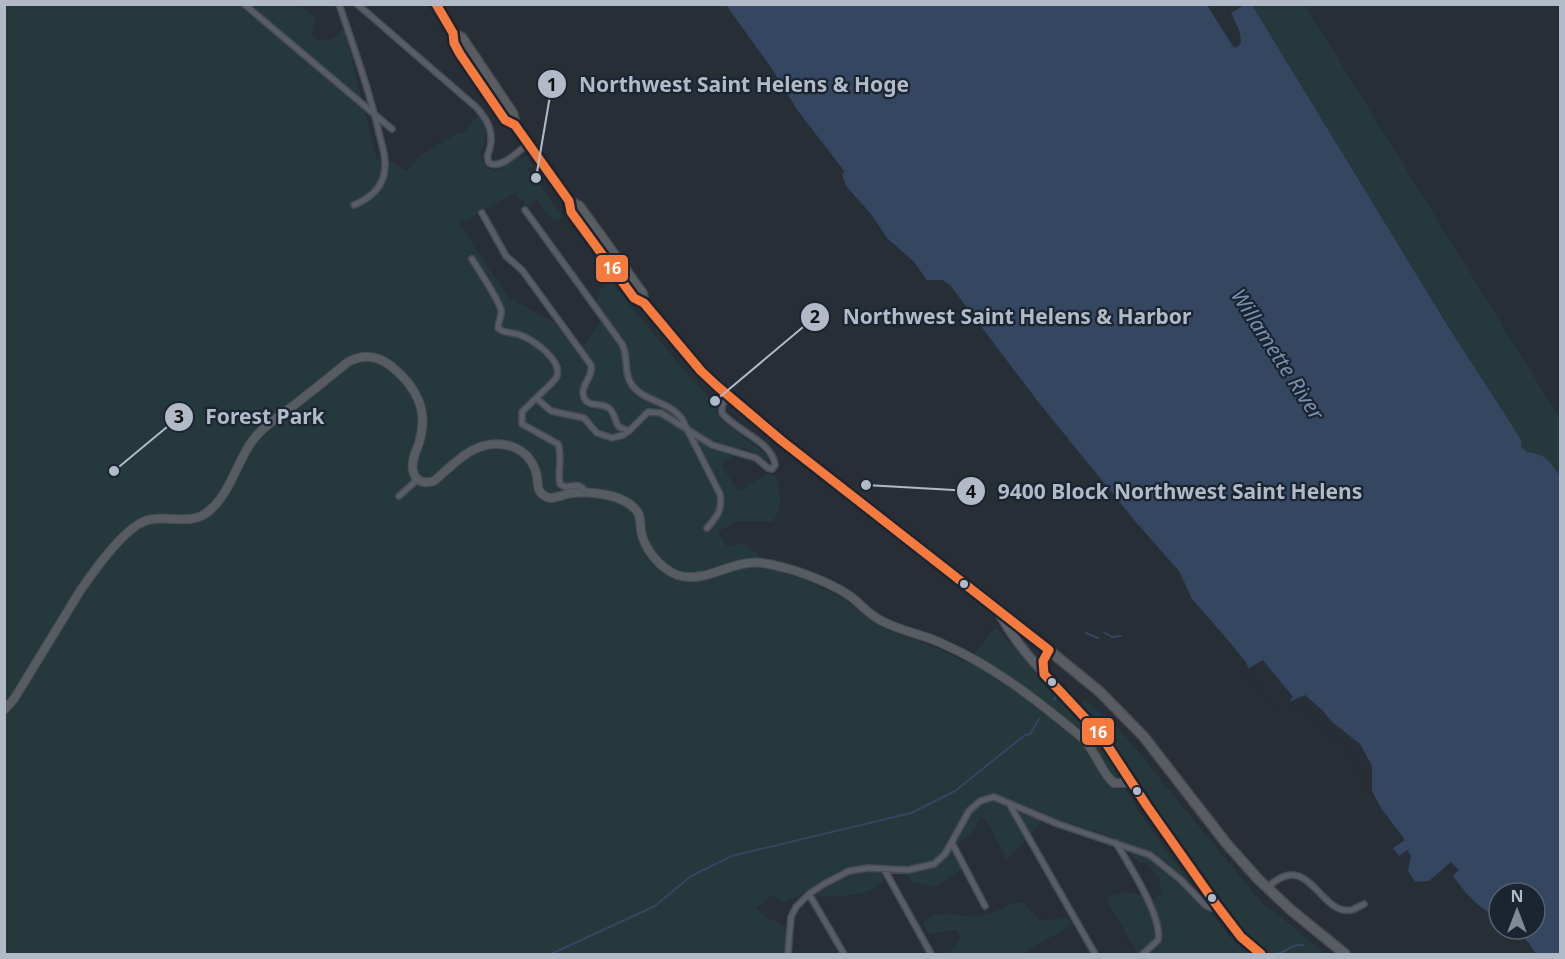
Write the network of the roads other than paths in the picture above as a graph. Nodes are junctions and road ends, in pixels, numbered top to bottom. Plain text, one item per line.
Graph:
1 (244, 4) edge
2 (339, 4) edge
3 (357, 4) edge
4 (436, 4) edge
5 (375, 116) junction
6 (392, 129) dead end
7 (528, 144) junction
8 (354, 205) dead end
9 (525, 210) dead end
10 (482, 213) dead end
11 (472, 259) dead end
12 (728, 396) junction
13 (536, 398) junction
14 (629, 431) junction
15 (689, 432) junction
16 (417, 480) junction
17 (585, 493) junction
18 (399, 496) dead end
19 (707, 528) dead end
20 (996, 607) junction
21 (1049, 650) junction
22 (1044, 674) junction
23 (4, 710) edge
24 (1132, 780) junction
25 (1009, 804) junction
26 (952, 843) junction
27 (1116, 843) junction
28 (884, 868) junction
29 (1267, 888) junction
30 (809, 894) junction
31 (1364, 904) dead end
32 (985, 906) dead end
33 (1218, 907) junction
34 (788, 954) edge
35 (844, 954) edge
36 (931, 954) edge
37 (1095, 954) edge
38 (1143, 954) edge
39 (1261, 954) edge
40 (1346, 954) edge

1 - 5 street
2 - 5 street
3 - 7 street
4 - 7 highway
5 - 6 street
5 - 8 street
7 - 12 highway
9 - 15 street
10 - 14 street
11 - 13 street
12 - 15 street
12 - 20 highway
13 - 14 street
13 - 17 street
14 - 15 street
15 - 19 street
16 - 17 main road
16 - 18 street
16 - 23 main road
17 - 24 main road
20 - 21 highway
20 - 22 main road
21 - 22 main road
21 - 29 highway
22 - 24 main road
24 - 33 main road
25 - 26 street
25 - 27 street
25 - 37 street
26 - 28 street
26 - 32 street
27 - 33 street
27 - 38 street
28 - 30 street
28 - 36 street
29 - 31 street
29 - 40 highway
30 - 34 street
30 - 35 street
33 - 39 main road

